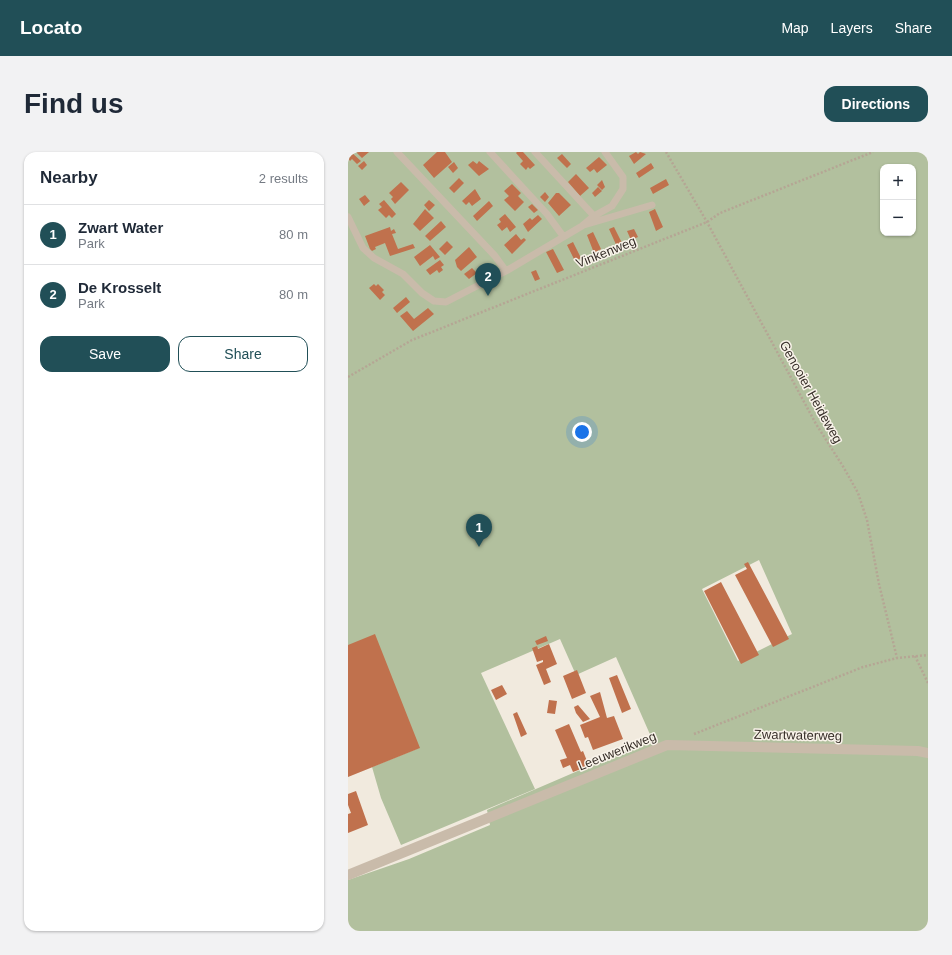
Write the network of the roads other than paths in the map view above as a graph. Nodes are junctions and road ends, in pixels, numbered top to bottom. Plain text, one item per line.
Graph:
1 (397, 152) edge
2 (490, 152) edge
3 (535, 152) edge
4 (605, 152) edge
5 (652, 205) dead end
6 (594, 216) junction
7 (348, 218) edge
8 (582, 226) junction
9 (564, 236) junction
10 (506, 271) junction
11 (667, 744) joint
12 (928, 754) edge
13 (348, 875) edge

1 - 10 lane
2 - 9 lane
3 - 6 lane
4 - 6 lane
5 - 8 lane
6 - 8 lane
7 - 10 lane
8 - 9 lane
9 - 10 lane
11 - 12 street, Zwartwaterweg
11 - 13 street, Leeuwerikweg

